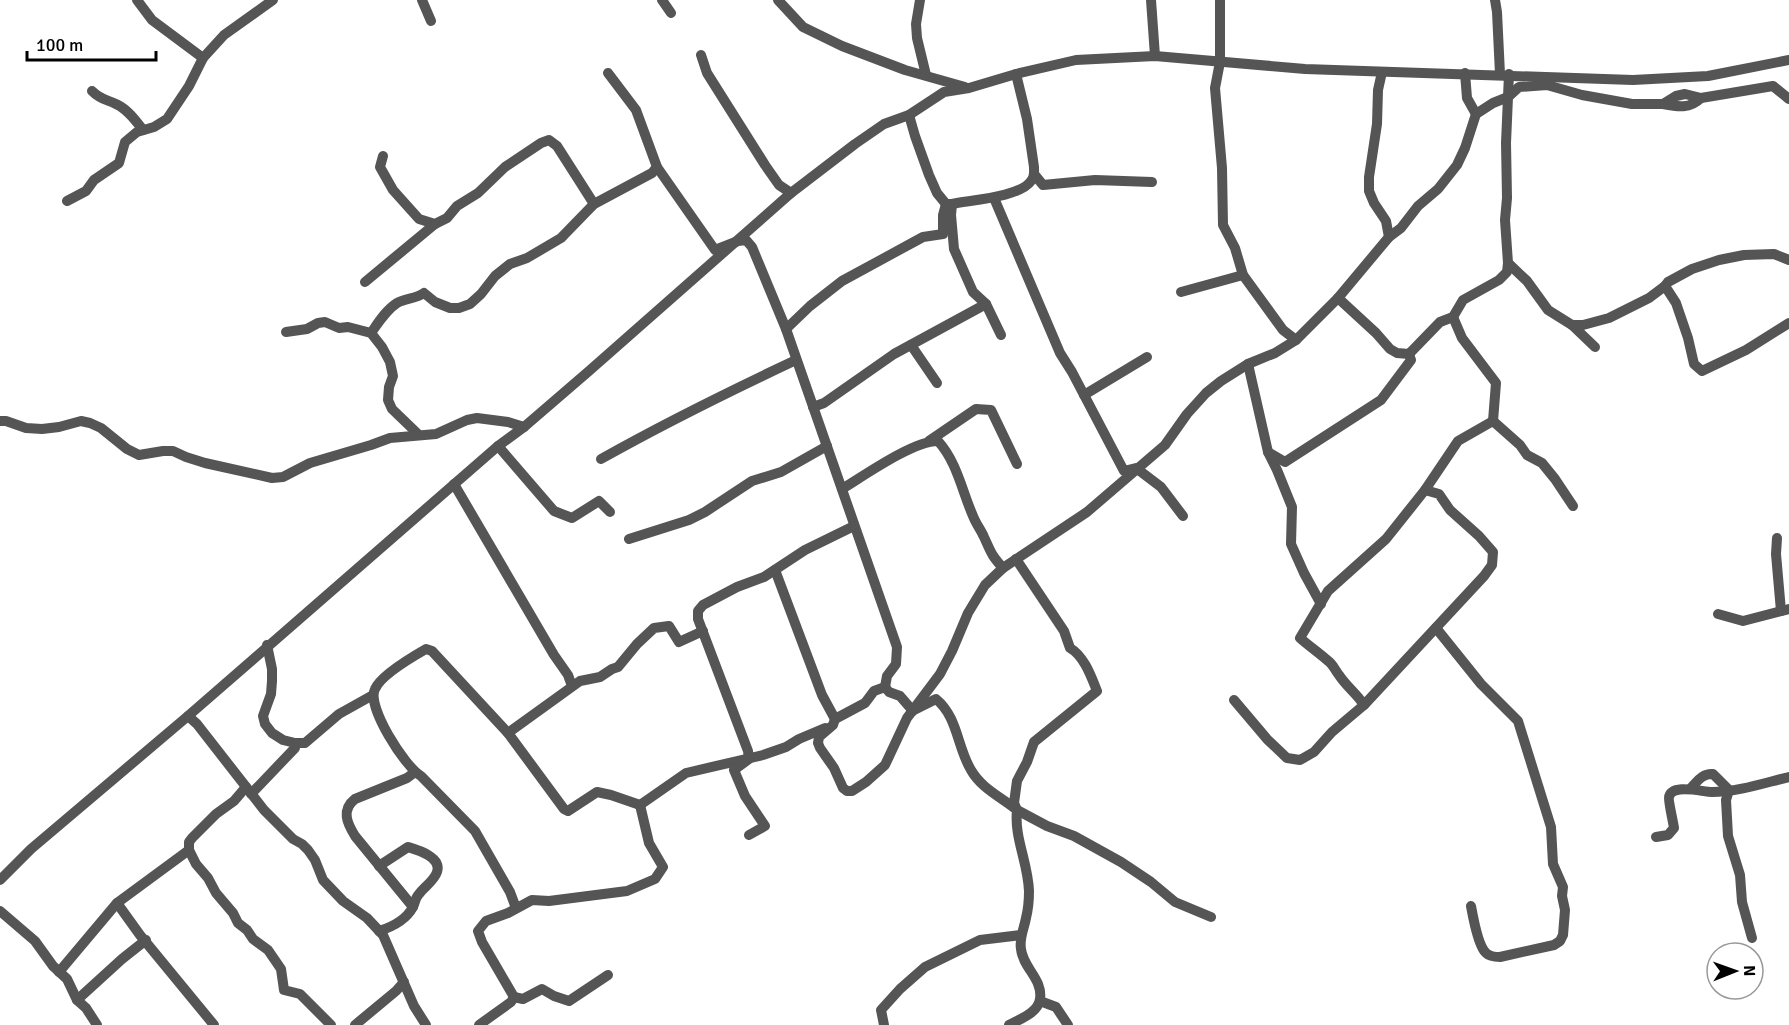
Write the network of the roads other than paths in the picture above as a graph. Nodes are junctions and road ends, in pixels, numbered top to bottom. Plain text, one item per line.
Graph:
1 (137, 0) edge
2 (422, 0) edge
3 (662, 0) edge
4 (778, 0) edge
5 (920, 0) edge
6 (1151, 0) edge
7 (1220, 0) edge
8 (1495, 0) edge
9 (268, 1) edge
10 (671, 14) dead end
11 (431, 21) dead end
12 (701, 56) dead end
13 (1155, 56) junction
14 (203, 58) junction
15 (1789, 60) edge
16 (1220, 62) junction
17 (1382, 72) junction
18 (608, 73) dead end
19 (1465, 73) junction
20 (1016, 74) junction
21 (1504, 74) junction
22 (926, 75) junction
23 (1549, 81) junction
24 (969, 88) junction
25 (92, 91) dead end
26 (1508, 97) junction
27 (1789, 99) edge
28 (1476, 114) junction
29 (909, 115) junction
30 (142, 130) junction
31 (383, 156) dead end
32 (657, 167) junction
33 (1034, 174) junction
34 (1152, 182) dead end
35 (1043, 185) junction
36 (1027, 186) junction
37 (791, 193) junction
38 (994, 198) junction
39 (68, 201) dead end
40 (594, 204) junction
41 (949, 204) junction
42 (435, 224) junction
43 (1389, 237) junction
44 (738, 241) junction
45 (1789, 260) edge
46 (1508, 263) junction
47 (1243, 275) junction
48 (365, 282) dead end
49 (1665, 286) junction
50 (1181, 292) dead end
51 (1338, 298) junction
52 (986, 304) junction
53 (1453, 317) junction
54 (1789, 323) edge
55 (1572, 325) junction
56 (786, 329) junction
57 (286, 332) dead end
58 (371, 333) junction
59 (1001, 335) dead end
60 (1296, 340) junction
61 (911, 345) junction
62 (1595, 347) dead end
63 (1409, 354) junction
64 (1147, 357) dead end
65 (796, 360) junction
66 (1248, 364) junction
67 (936, 383) dead end
68 (1084, 395) junction
69 (813, 407) junction
70 (1493, 421) junction
71 (0, 422) edge
72 (524, 427) junction
73 (419, 435) junction
74 (929, 441) junction
75 (498, 446) junction
76 (827, 446) junction
77 (1268, 452) junction
78 (601, 459) dead end
79 (1017, 464) dead end
80 (1136, 468) junction
81 (454, 484) junction
82 (842, 489) junction
83 (1425, 490) junction
84 (1573, 506) dead end
85 (610, 512) dead end
86 (1183, 516) dead end
87 (854, 526) junction
88 (1777, 538) dead end
89 (629, 539) dead end
90 (1016, 559) junction
91 (1003, 568) junction
92 (775, 570) junction
93 (1321, 604) junction
94 (1785, 610) edge
95 (1718, 614) dead end
96 (1436, 628) junction
97 (703, 631) junction
98 (267, 645) junction
99 (572, 686) junction
100 (885, 687) junction
101 (373, 695) junction
102 (1234, 700) dead end
103 (1364, 705) junction
104 (913, 711) junction
105 (188, 716) junction
106 (834, 722) junction
107 (508, 733) junction
108 (295, 743) junction
109 (749, 759) junction
110 (415, 772) junction
111 (1789, 777) edge
112 (1690, 789) junction
113 (249, 790) junction
114 (1729, 790) junction
115 (640, 805) junction
116 (1017, 810) junction
117 (749, 836) dead end
118 (1656, 837) dead end
119 (189, 850) junction
120 (379, 867) junction
121 (0, 880) edge
122 (117, 903) junction
123 (1471, 906) dead end
124 (412, 907) junction
125 (516, 908) junction
126 (0, 911) edge
127 (1211, 917) dead end
128 (379, 931) junction
129 (1021, 935) junction
130 (1752, 938) dead end
131 (146, 940) junction
132 (59, 972) junction
133 (608, 975) dead end
134 (404, 982) junction
135 (514, 997) junction
136 (77, 1000) junction
137 (1040, 1001) junction
138 (97, 1025) edge
139 (214, 1025) edge
140 (331, 1025) edge
141 (355, 1025) edge
142 (426, 1025) edge
143 (479, 1025) edge
144 (884, 1025) edge
145 (1009, 1025) edge
146 (1068, 1025) edge

1 - 14 street
2 - 11 street
3 - 10 street
4 - 22 street
5 - 22 street
6 - 13 street
7 - 16 street
8 - 21 street
9 - 14 street
12 - 37 street
13 - 16 street
13 - 20 street
14 - 30 street
15 - 23 street
16 - 17 street
16 - 47 street
17 - 19 street
17 - 43 street
18 - 32 street
19 - 21 street
19 - 28 street
20 - 24 street
20 - 33 street
21 - 23 street
21 - 26 street
22 - 24 street
23 - 26 street
23 - 27 street
24 - 29 street
25 - 30 street
26 - 28 street
26 - 46 street
28 - 43 street
29 - 37 street
29 - 41 street
30 - 39 street
31 - 42 street
32 - 40 street
32 - 44 street
33 - 35 street
33 - 36 street
34 - 35 street
35 - 36 street
36 - 38 street
37 - 44 street
38 - 41 street
38 - 68 street
40 - 42 street
40 - 58 street
41 - 52 street
41 - 56 street
42 - 48 street
43 - 51 street
44 - 56 street
44 - 72 street
45 - 49 street
46 - 53 street
46 - 55 street
47 - 50 street
47 - 60 street
49 - 54 street
49 - 55 street
51 - 60 street
51 - 63 street
52 - 59 street
52 - 61 street
53 - 63 street
53 - 70 street
55 - 62 street
56 - 65 street
57 - 58 street
58 - 73 street
60 - 66 street
61 - 67 street
61 - 69 street
63 - 77 street
64 - 68 street
65 - 69 street
65 - 78 street
66 - 77 street
66 - 80 street
68 - 80 street
69 - 76 street
70 - 83 street
70 - 84 street
71 - 73 street
72 - 73 street
72 - 75 street
74 - 79 street
74 - 82 street
74 - 91 street
75 - 81 street
75 - 85 street
76 - 82 street
76 - 89 street
77 - 93 street
80 - 86 street
80 - 90 street
81 - 98 street
81 - 99 street
82 - 87 street
83 - 93 street
83 - 96 street
87 - 92 street
87 - 100 street
88 - 94 street
90 - 91 street
90 - 116 street
91 - 104 street
92 - 97 street
92 - 106 street
93 - 103 street
94 - 95 street
96 - 103 street
96 - 123 street
97 - 99 street
97 - 109 street
98 - 105 street
98 - 108 street
99 - 107 street
100 - 104 street
100 - 106 street
101 - 107 street
101 - 108 street
101 - 110 street
102 - 103 street
104 - 106 street
104 - 116 street
105 - 113 street
105 - 121 street
106 - 109 street
107 - 115 street
108 - 113 street
109 - 115 street
109 - 117 street
110 - 120 street
110 - 125 street
111 - 114 street
112 - 114 street
112 - 114 street
112 - 118 street
113 - 119 street
113 - 128 street
114 - 130 street
115 - 125 street
116 - 127 street
116 - 129 street
119 - 122 street
119 - 140 street
120 - 124 street
120 - 124 street
122 - 131 street
122 - 132 street
124 - 128 street
125 - 135 street
126 - 132 street
128 - 134 street
129 - 137 street
129 - 144 street
131 - 136 street
131 - 139 street
132 - 136 street
133 - 135 street
134 - 141 street
134 - 142 street
135 - 143 street
136 - 138 street
137 - 145 street
137 - 146 street

